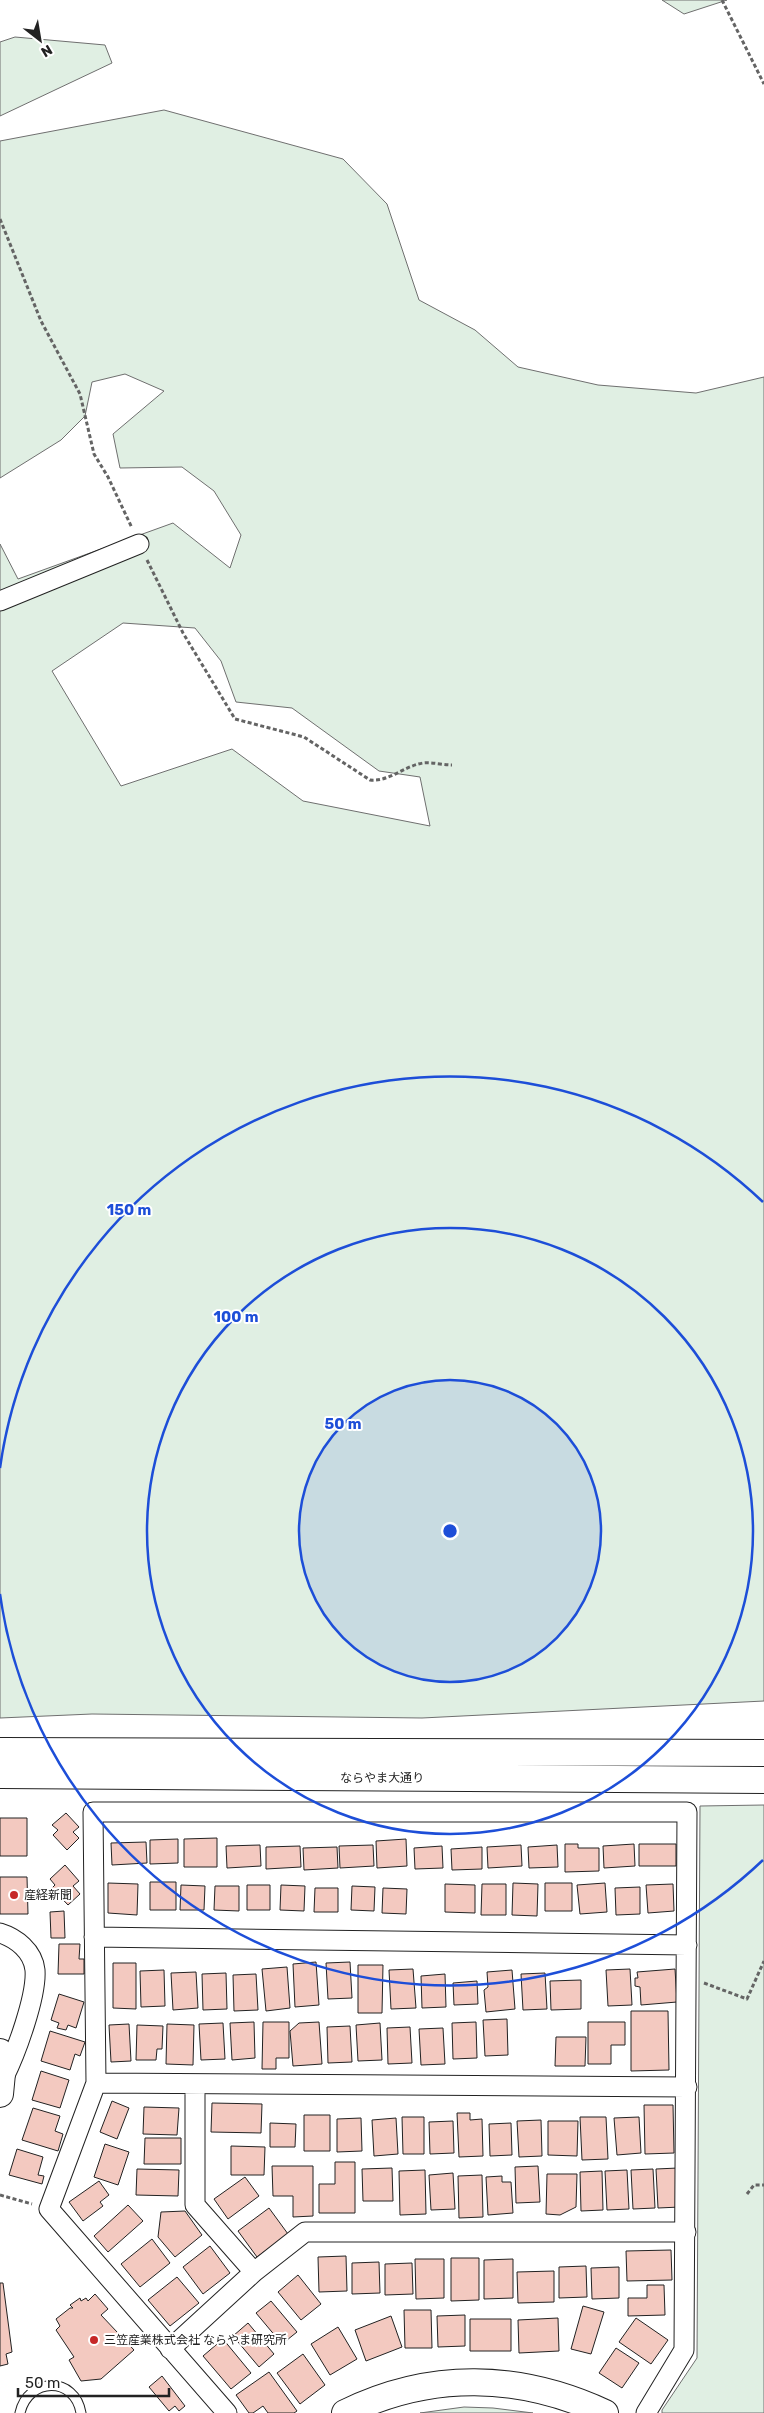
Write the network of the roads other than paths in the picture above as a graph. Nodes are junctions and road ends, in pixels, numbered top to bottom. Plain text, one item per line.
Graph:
1 (139, 544) road end
2 (0, 601) edge
3 (0, 1751) edge
4 (764, 1753) edge
5 (0, 1776) edge
6 (764, 1780) edge
7 (0, 1932) edge
8 (94, 1938) junction
9 (687, 1944) junction
10 (0, 2052) edge
11 (96, 2083) junction
12 (195, 2085) junction
13 (687, 2086) junction
14 (1, 2088) edge
15 (686, 2232) junction
16 (254, 2272) junction
17 (170, 2349) junction
18 (20, 2413) edge
19 (80, 2413) edge
20 (227, 2413) edge
21 (345, 2413) edge
22 (605, 2413) edge
23 (646, 2413) edge

1 - 2 street
3 - 4 street, ならやま大通り
5 - 6 street, ならやま大通り
7 - 14 street
8 - 9 street
8 - 9 street
8 - 11 street
9 - 13 street
10 - 14 street
11 - 12 street
11 - 17 street
12 - 13 street
12 - 16 street
13 - 15 street
15 - 16 street
15 - 23 street
16 - 17 street
17 - 20 street
18 - 19 lane
21 - 22 street

